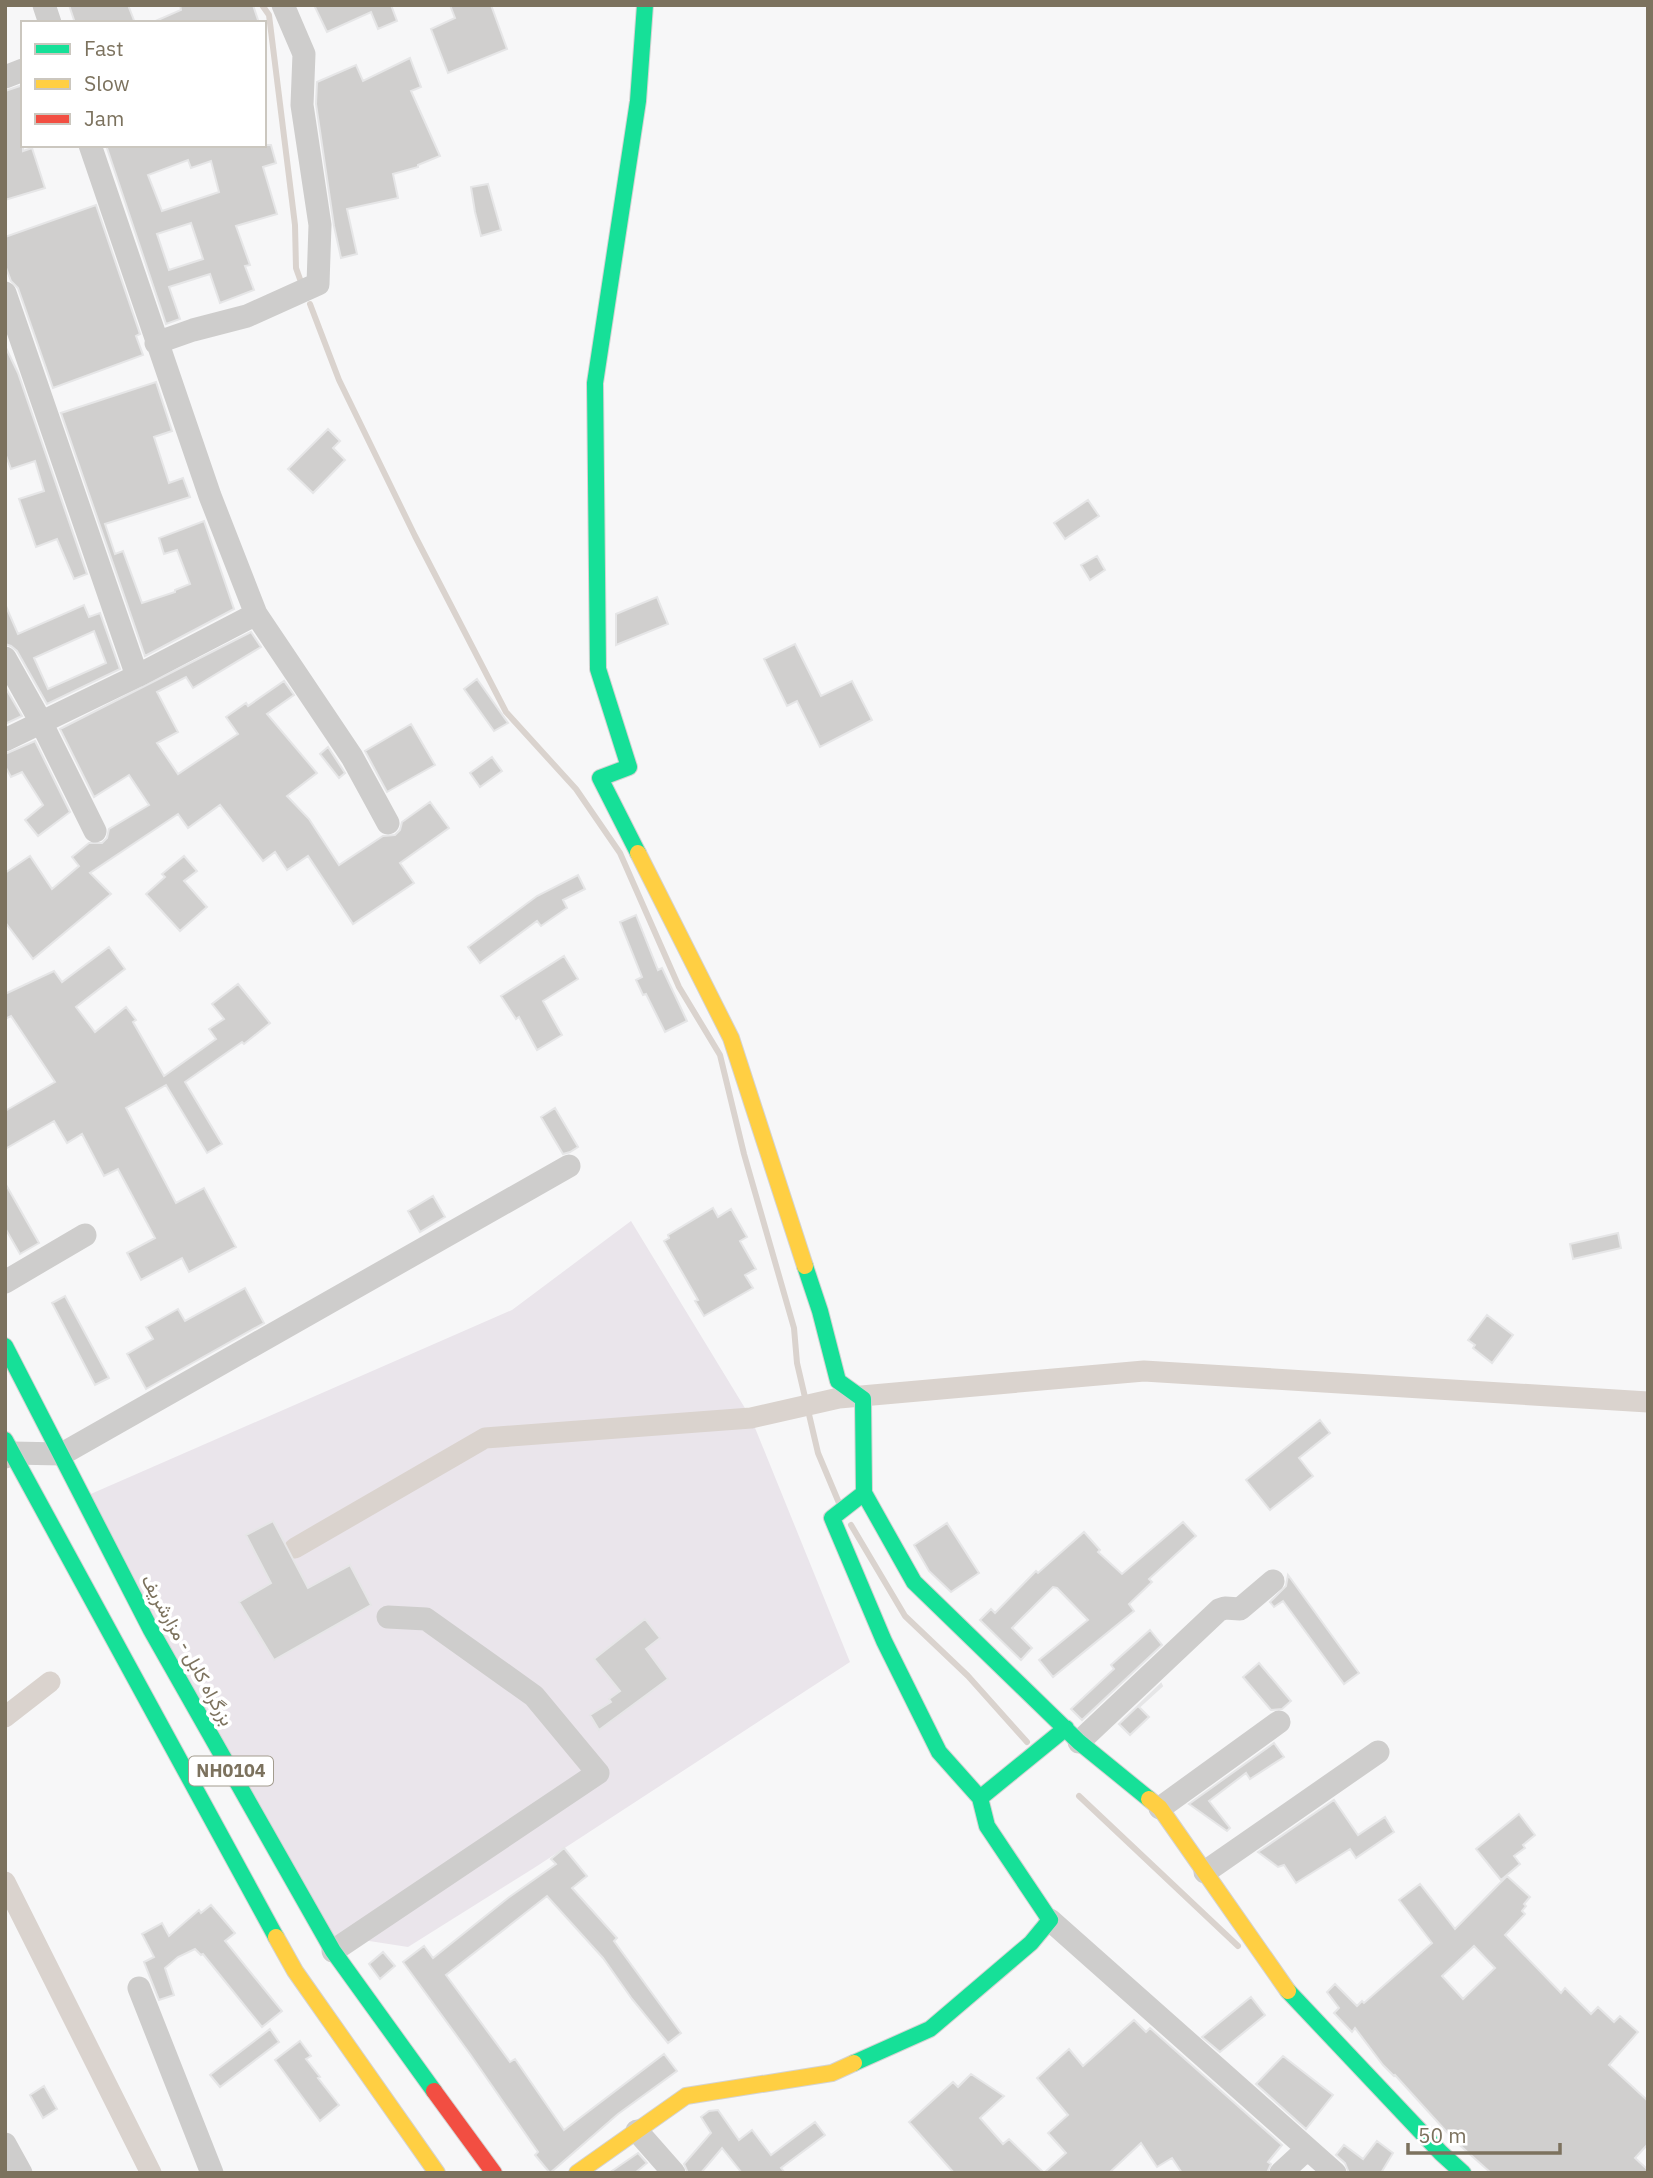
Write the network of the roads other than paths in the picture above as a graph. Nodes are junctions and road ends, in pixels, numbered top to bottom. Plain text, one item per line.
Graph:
1 (283, 5) edge
2 (645, 5) edge
3 (91, 147) edge
4 (5, 292) edge
5 (156, 343) junction
6 (256, 614) junction
7 (5, 658) edge
8 (137, 676) junction
9 (41, 722) junction
10 (5, 740) edge
11 (388, 823) dead end
12 (95, 831) dead end
13 (569, 1166) dead end
14 (85, 1235) dead end
15 (5, 1282) edge
16 (5, 1346) edge
17 (8, 1450) edge
18 (62, 1454) junction
19 (864, 1493) junction
20 (1273, 1581) dead end
21 (388, 1616) dead end
22 (1279, 1722) dead end
23 (1072, 1735) junction
24 (1378, 1752) dead end
25 (980, 1798) junction
26 (1160, 1808) junction
27 (1205, 1872) junction
28 (1050, 1920) junction
29 (332, 1951) junction
30 (139, 1988) dead end
31 (637, 2131) junction
32 (5, 2144) edge
33 (1307, 2149) junction
34 (21, 2173) edge
35 (212, 2173) edge
36 (437, 2173) edge
37 (494, 2173) edge
38 (577, 2173) edge
39 (674, 2173) edge
40 (1281, 2173) edge
41 (1335, 2173) edge
42 (1463, 2173) edge

1 - 5 street
2 - 19 main road
3 - 5 street
4 - 8 street
5 - 6 street
6 - 8 street
6 - 11 street
7 - 9 street
8 - 9 street
9 - 10 street
9 - 12 street
13 - 18 street
14 - 15 street
16 - 18 main road, بزرگراه کابل - مزارشریف / NH0104
17 - 18 street
17 - 36 main road, NH0104
18 - 29 main road, بزرگراه کابل - مزارشریف / NH0104
19 - 23 main road
19 - 25 main road
20 - 23 street
21 - 29 street
22 - 26 street
23 - 25 main road
23 - 26 main road
24 - 27 street
25 - 28 main road
26 - 27 main road
27 - 42 main road
28 - 31 main road
28 - 33 street
29 - 37 main road, بزرگراه کابل - مزارشریف / NH0104
30 - 35 street
31 - 38 main road
31 - 39 street
32 - 34 street
33 - 40 street
33 - 41 street

